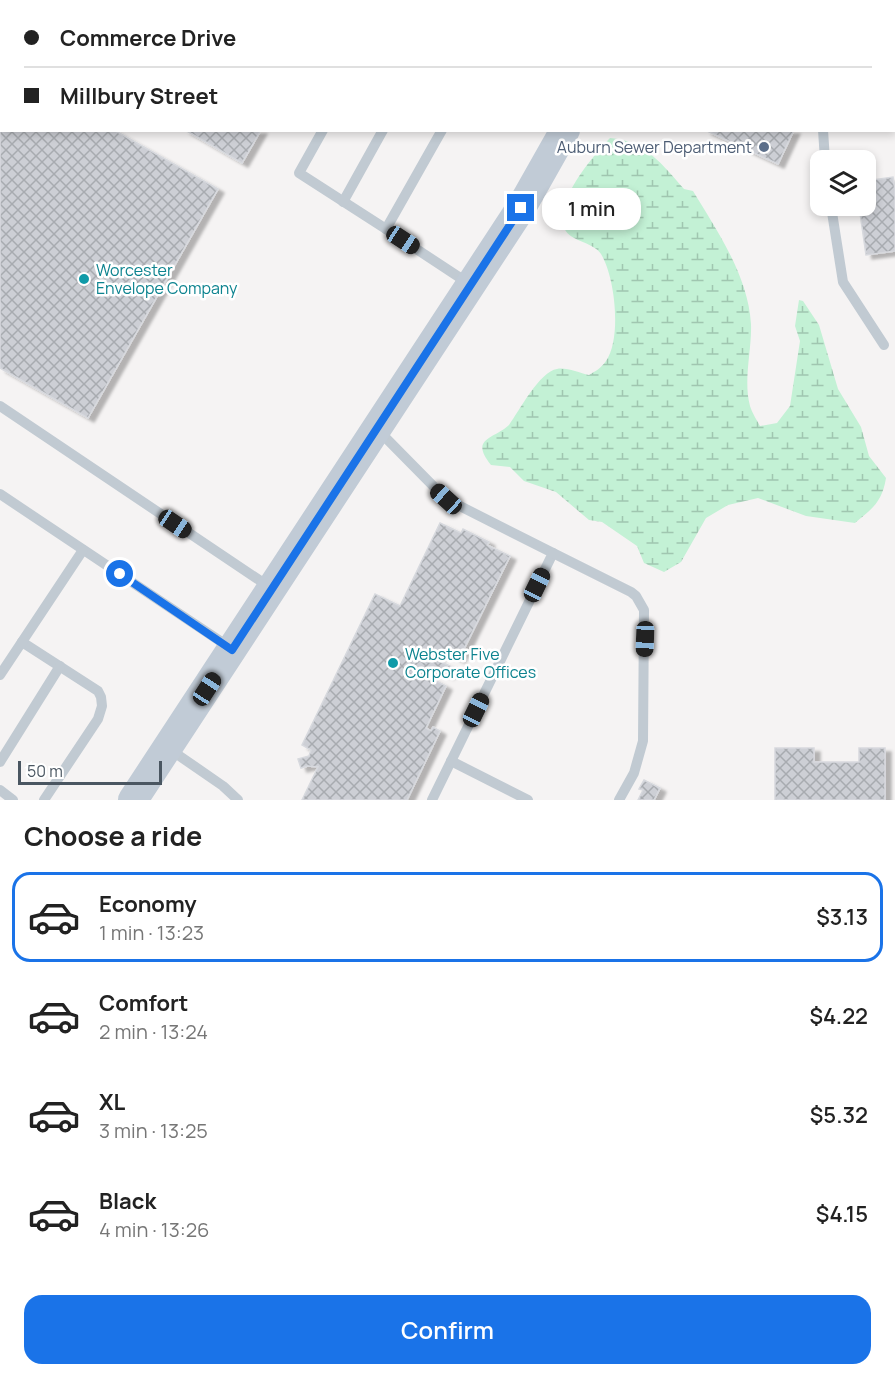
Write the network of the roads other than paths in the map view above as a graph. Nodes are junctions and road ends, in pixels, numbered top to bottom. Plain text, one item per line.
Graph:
1 (322, 132) edge
2 (382, 132) edge
3 (441, 132) edge
4 (564, 132) edge
5 (823, 132) edge
6 (824, 150) edge
7 (343, 202) junction
8 (833, 216) edge
9 (386, 229) junction
10 (471, 285) junction
11 (884, 345) dead end
12 (0, 406) edge
13 (377, 429) junction
14 (0, 495) edge
15 (83, 549) junction
16 (553, 554) junction
17 (272, 589) junction
18 (22, 642) junction
19 (232, 650) junction
20 (60, 666) junction
21 (0, 675) edge
22 (168, 748) junction
23 (0, 762) edge
24 (451, 762) junction
25 (0, 790) edge
26 (13, 800) edge
27 (44, 800) edge
28 (134, 800) edge
29 (238, 800) edge
30 (432, 800) edge
31 (528, 800) edge
32 (619, 800) edge

1 - 7 lane
2 - 7 lane
3 - 9 lane
4 - 10 street
5 - 6 lane
7 - 9 lane
8 - 11 lane
9 - 10 lane
10 - 13 street
12 - 17 lane
13 - 16 lane
13 - 17 street
14 - 15 lane
15 - 18 lane
15 - 19 lane
16 - 24 lane
16 - 32 lane
17 - 19 street
18 - 20 lane
18 - 21 lane
19 - 22 street
20 - 23 lane
20 - 27 lane
22 - 28 street
22 - 29 lane
24 - 30 lane
24 - 31 lane
25 - 26 lane

